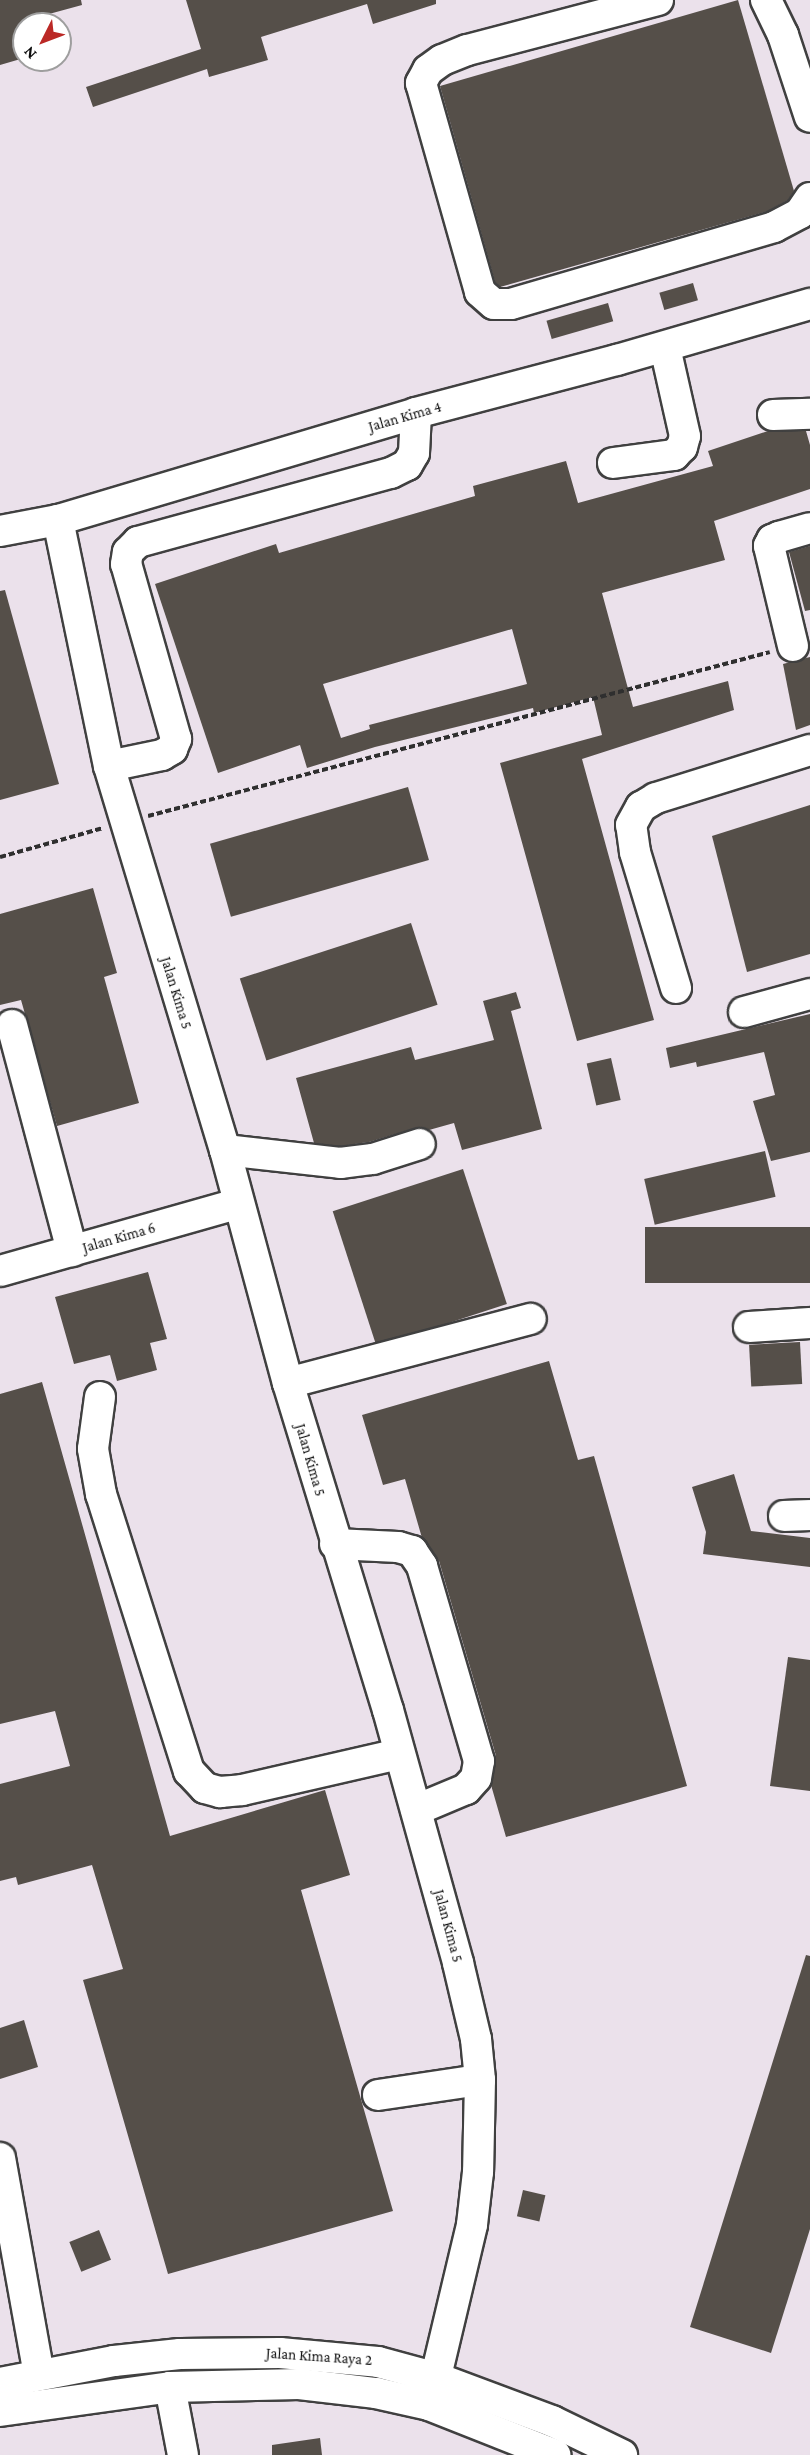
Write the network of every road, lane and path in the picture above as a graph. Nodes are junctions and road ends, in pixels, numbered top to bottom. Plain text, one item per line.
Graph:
1 (658, 0) edge
2 (766, 0) edge
3 (810, 117) edge
4 (810, 198) edge
5 (810, 304) edge
6 (664, 346) junction
7 (416, 413) junction
8 (810, 414) edge
9 (773, 415) dead end
10 (613, 464) dead end
11 (58, 520) junction
12 (810, 528) edge
13 (0, 531) edge
14 (793, 646) joint
15 (810, 750) edge
16 (109, 766) junction
17 (124, 822) junction
18 (0, 857) edge
19 (676, 988) dead end
20 (810, 994) edge
21 (744, 1012) dead end
22 (12, 1025) dead end
23 (420, 1144) dead end
24 (225, 1150) junction
25 (237, 1204) junction
26 (72, 1251) junction
27 (0, 1271) edge
28 (531, 1319) dead end
29 (810, 1323) edge
30 (749, 1327) dead end
31 (288, 1383) junction
32 (100, 1397) dead end
33 (335, 1544) junction
34 (399, 1754) junction
35 (416, 1810) junction
36 (480, 2080) junction
37 (378, 2095) dead end
38 (0, 2158) edge
39 (39, 2375) junction
40 (0, 2383) edge
41 (170, 2387) junction
42 (433, 2391) junction
43 (0, 2411) edge
44 (183, 2455) edge
45 (555, 2455) edge
46 (622, 2455) edge

1 - 4 street
2 - 3 street
5 - 6 street, Jalan Kima 4
6 - 7 street, Jalan Kima 4
6 - 10 street
7 - 11 street, Jalan Kima 4
7 - 16 street
8 - 9 street
11 - 13 street, Jalan Kima 4
11 - 16 street, Jalan Kima 5
12 - 14 street
14 - 17 path
15 - 19 street
16 - 17 street, Jalan Kima 5
17 - 18 path
17 - 24 street, Jalan Kima 5
20 - 21 street
22 - 26 street
23 - 24 street
24 - 25 street, Jalan Kima 5
25 - 26 street, Jalan Kima 6
25 - 31 street, Jalan Kima 5
26 - 27 street, Jalan Kima 6
28 - 31 street
29 - 30 street
31 - 33 street, Jalan Kima 5
32 - 34 street
33 - 34 street, Jalan Kima 5
33 - 35 street
34 - 35 street, Jalan Kima 5
35 - 36 street, Jalan Kima 5
36 - 37 street
36 - 42 street, Jalan Kima 5
38 - 39 street
39 - 40 street, Jalan Kima Raya 2
39 - 42 street, Jalan Kima Raya 2
41 - 42 street, Jalan Kima Raya 2
41 - 43 street, Jalan Kima Raya 2
41 - 44 street
42 - 45 street, Jalan Kima Raya 2
42 - 46 street, Jalan Kima Raya 2

